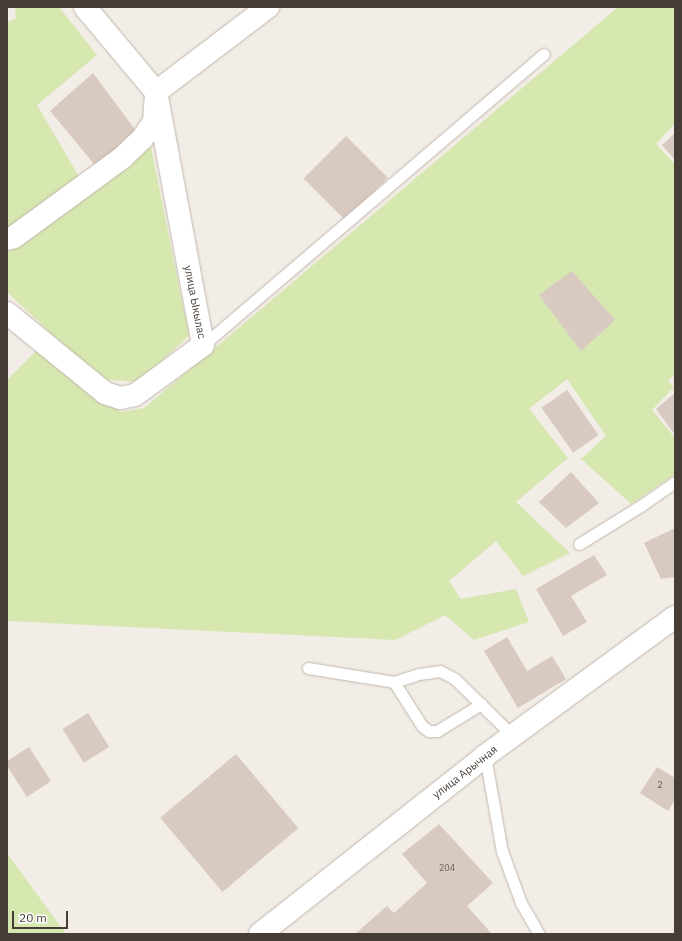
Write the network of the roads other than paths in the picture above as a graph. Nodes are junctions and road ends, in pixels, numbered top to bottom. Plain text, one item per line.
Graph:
1 (85, 7) edge
2 (268, 7) edge
3 (544, 54) dead end
4 (156, 92) junction
5 (7, 239) edge
6 (7, 313) edge
7 (203, 345) junction
8 (675, 482) edge
9 (580, 544) dead end
10 (675, 617) edge
11 (308, 668) dead end
12 (394, 682) junction
13 (481, 704) junction
14 (513, 736) junction
15 (485, 756) junction
16 (260, 934) edge
17 (539, 934) edge

1 - 4 street
2 - 4 street
3 - 7 lane
4 - 5 street
4 - 7 street, улица Ыкылас
6 - 7 street, улица Ыкылас
8 - 9 lane
10 - 14 street, улица Арычная
11 - 12 lane
12 - 13 lane
12 - 13 lane
13 - 14 lane
14 - 15 street, улица Арычная
15 - 16 street, улица Арычная
15 - 17 lane

